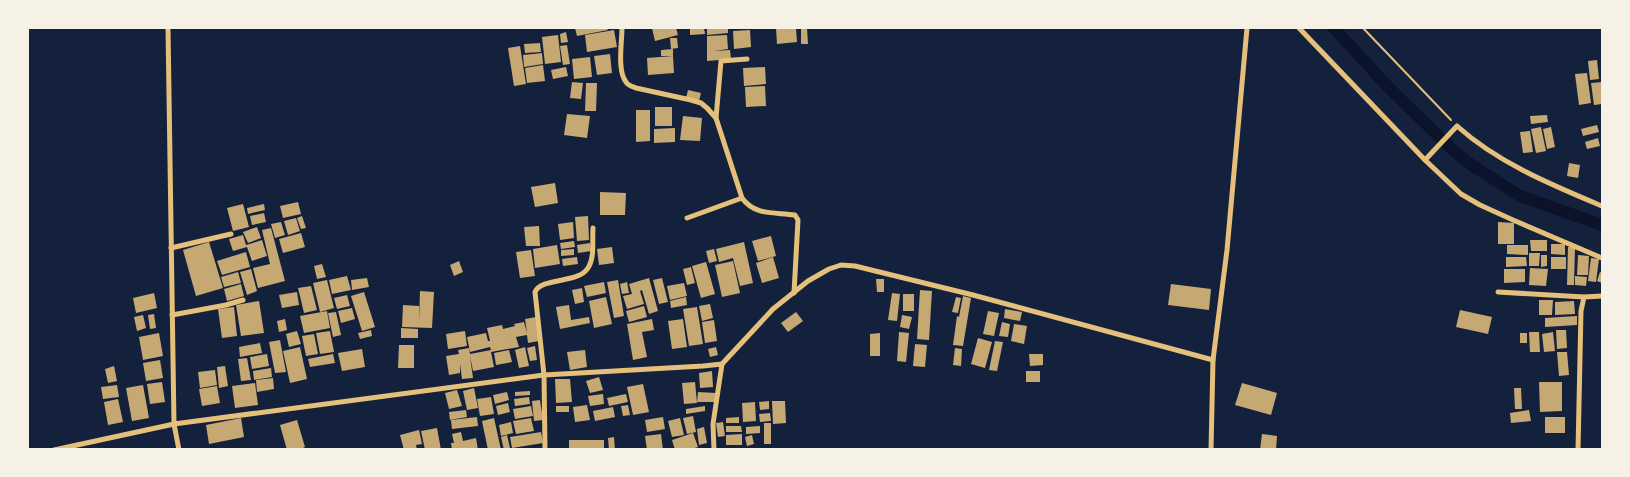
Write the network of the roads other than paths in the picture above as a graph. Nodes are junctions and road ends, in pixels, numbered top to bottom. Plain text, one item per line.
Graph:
1 (168, 28) edge
2 (622, 28) edge
3 (1247, 28) edge
4 (1299, 28) edge
5 (747, 59) dead end
6 (716, 118) junction
7 (1425, 160) junction
8 (742, 198) junction
9 (1602, 206) edge
10 (687, 218) dead end
11 (593, 228) dead end
12 (231, 234) dead end
13 (171, 248) junction
14 (1602, 258) edge
15 (1498, 292) dead end
16 (794, 293) junction
17 (1602, 296) edge
18 (1584, 297) junction
19 (243, 300) dead end
20 (172, 315) junction
21 (1213, 360) junction
22 (722, 364) junction
23 (544, 375) junction
24 (174, 424) junction
25 (54, 450) edge
26 (180, 450) edge
27 (545, 450) edge
28 (714, 450) edge
29 (1211, 450) edge
30 (1578, 450) edge

1 - 13 street
2 - 6 street
3 - 21 street
4 - 7 street
5 - 6 street
6 - 8 street
7 - 9 street
7 - 14 street
8 - 10 street
8 - 16 street
11 - 23 street
12 - 13 street
13 - 20 street
15 - 18 street
16 - 21 street
16 - 22 street
17 - 18 street
18 - 30 street
19 - 20 street
20 - 24 street
21 - 29 street
22 - 23 street
22 - 28 street
23 - 24 street
23 - 27 street
24 - 25 street
24 - 26 street

